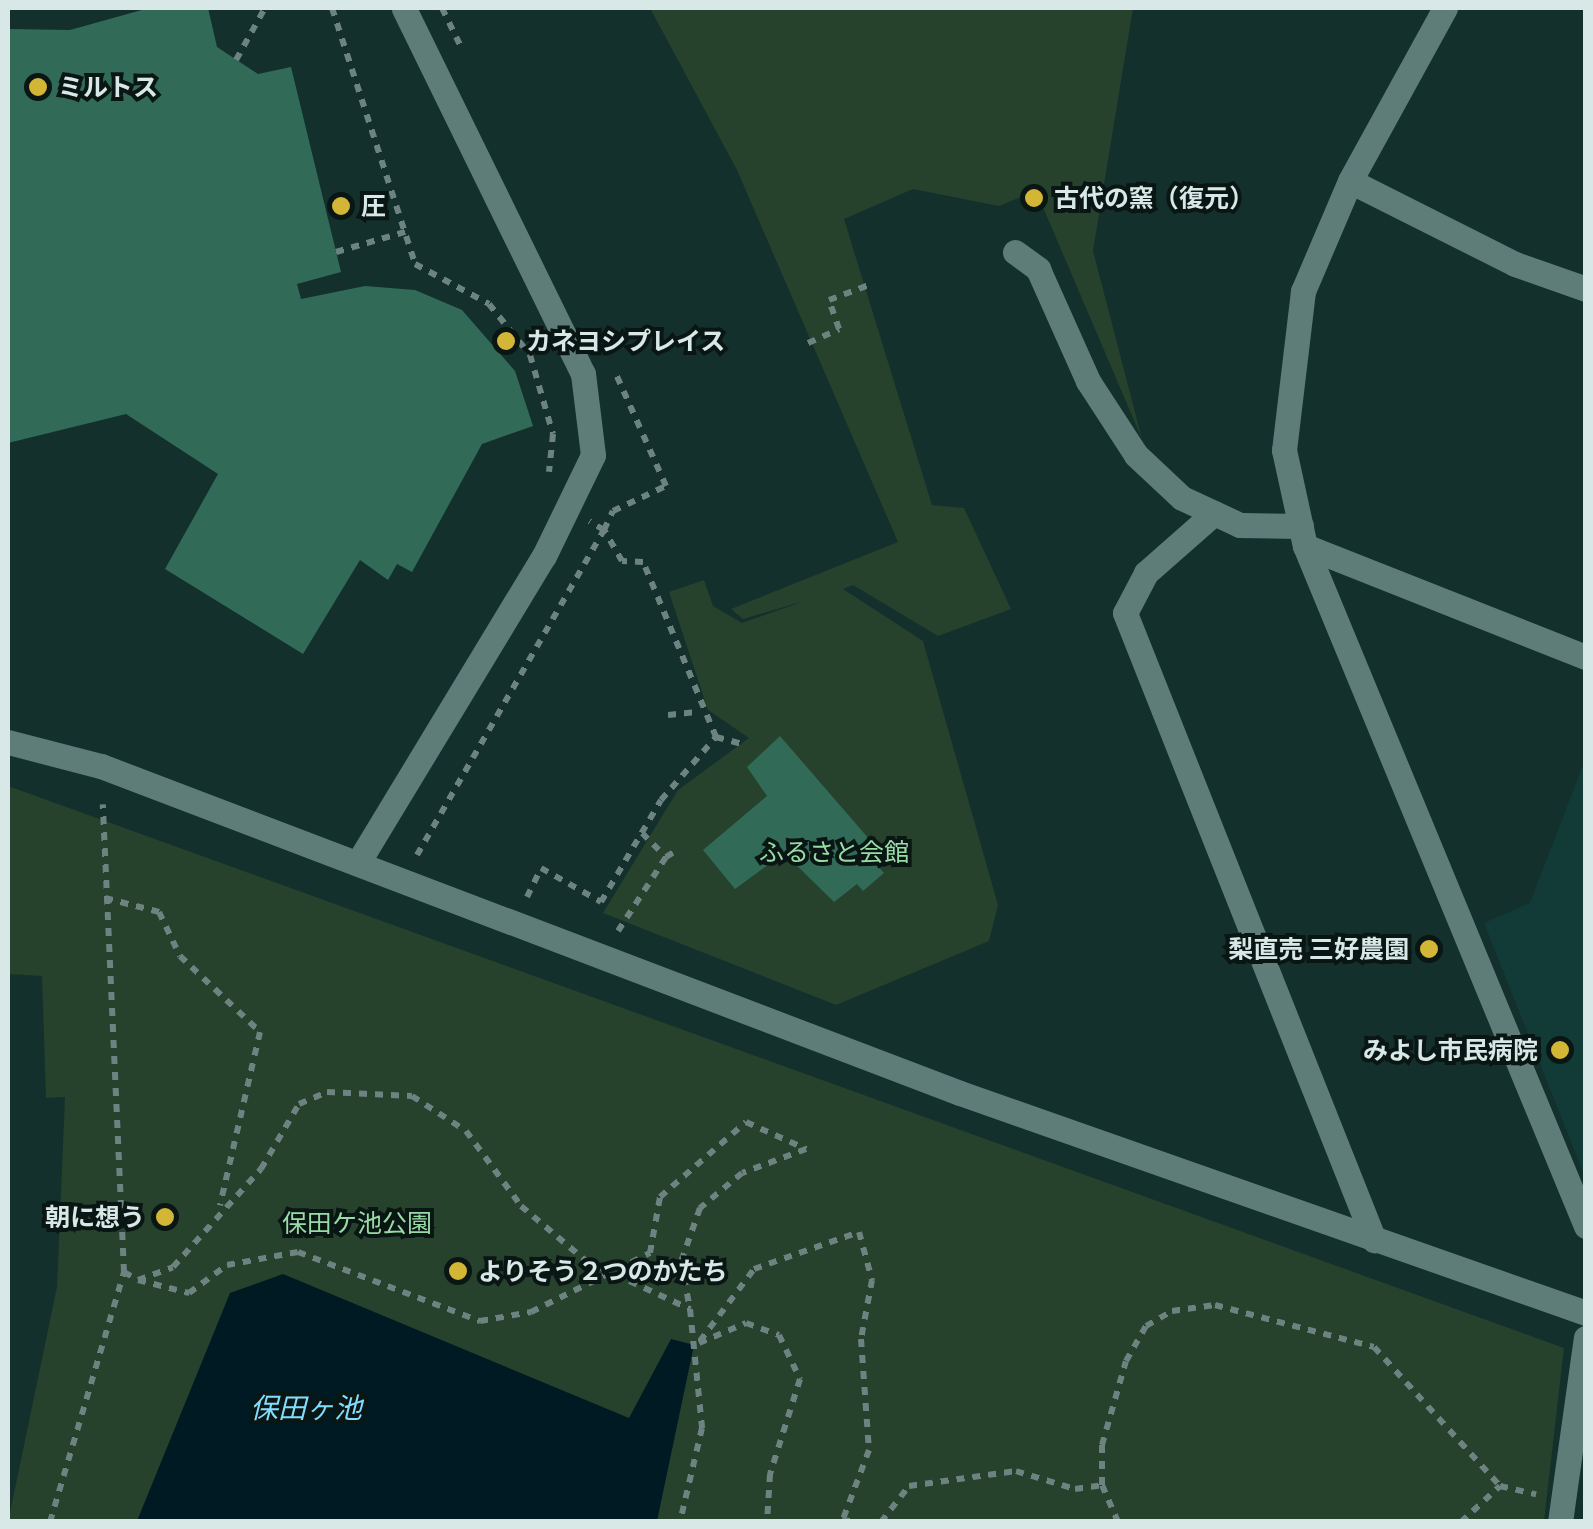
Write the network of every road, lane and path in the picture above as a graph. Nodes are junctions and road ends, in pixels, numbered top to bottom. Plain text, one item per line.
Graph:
1 (265, 8) edge
2 (332, 8) edge
3 (404, 8) edge
4 (1445, 8) edge
5 (236, 60) dead end
6 (1350, 181) junction
7 (406, 232) junction
8 (336, 252) dead end
9 (1016, 252) dead end
10 (869, 285) dead end
11 (1586, 288) edge
12 (808, 343) dead end
13 (550, 473) dead end
14 (570, 510) junction
15 (1214, 513) junction
16 (604, 530) junction
17 (1303, 536) junction
18 (1586, 658) edge
19 (699, 712) junction
20 (668, 716) dead end
21 (716, 737) junction
22 (8, 742) edge
23 (743, 744) dead end
24 (103, 804) dead end
25 (642, 833) junction
26 (676, 850) dead end
27 (416, 856) dead end
28 (666, 857) junction
29 (359, 861) junction
30 (527, 897) dead end
31 (105, 898) junction
32 (618, 931) dead end
33 (220, 1206) junction
34 (1586, 1226) edge
35 (1374, 1240) junction
36 (124, 1272) junction
37 (606, 1274) junction
38 (138, 1280) junction
39 (690, 1310) junction
40 (1586, 1313) edge
41 (1586, 1338) edge
42 (699, 1342) junction
43 (1102, 1485) junction
44 (1500, 1486) junction
45 (1561, 1510) edge
46 (842, 1520) edge
47 (50, 1522) edge
48 (680, 1522) edge
49 (767, 1522) edge
50 (858, 1522) edge
51 (881, 1522) edge
52 (1118, 1522) edge
53 (1461, 1522) edge

1 - 5 path
2 - 7 path
3 - 14 street
4 - 6 street
6 - 11 street
6 - 17 street
7 - 8 path
7 - 13 path
9 - 15 street
10 - 12 path
14 - 16 path
14 - 29 street
15 - 17 street
15 - 35 street
16 - 19 path
16 - 27 path
17 - 18 street
17 - 34 street
19 - 20 path
19 - 21 path
21 - 23 path
21 - 25 path
22 - 29 street
24 - 31 path
25 - 28 path
25 - 30 path
26 - 28 path
28 - 32 path
29 - 35 street
31 - 33 path
31 - 36 path
33 - 37 path
33 - 38 path
35 - 40 street
36 - 38 path
36 - 47 path
37 - 38 path
37 - 39 path
37 - 39 path
39 - 42 path
41 - 45 street
42 - 46 path
42 - 48 path
42 - 49 path
43 - 44 path
43 - 51 path
43 - 52 path
44 - 45 path
44 - 53 path
46 - 50 path

